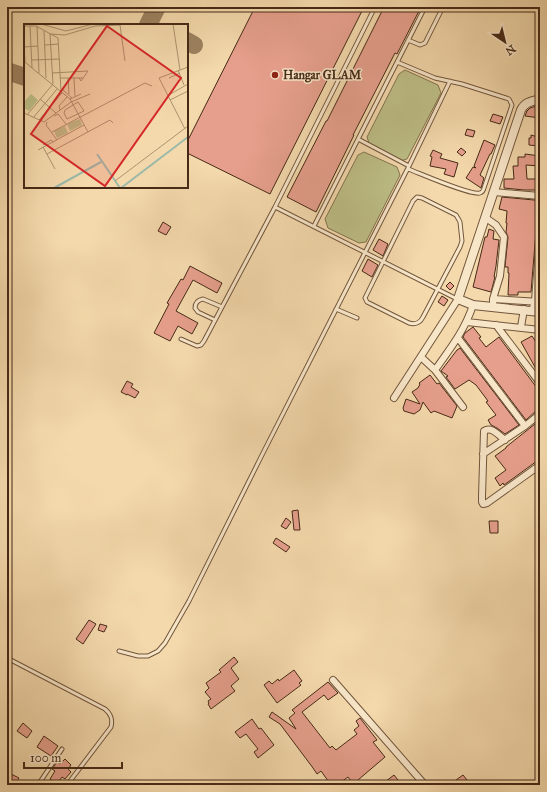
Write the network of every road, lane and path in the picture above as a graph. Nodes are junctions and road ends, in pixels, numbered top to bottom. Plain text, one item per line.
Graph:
1 (375, 7) edge
2 (426, 7) edge
3 (443, 7) edge
4 (408, 40) junction
5 (397, 62) junction
6 (450, 81) junction
7 (540, 99) edge
8 (358, 139) junction
9 (409, 167) junction
10 (494, 192) junction
11 (540, 196) edge
12 (275, 207) junction
13 (486, 218) junction
14 (314, 226) junction
15 (540, 232) edge
16 (365, 252) junction
17 (383, 261) junction
18 (438, 290) junction
19 (458, 299) junction
20 (537, 302) edge
21 (493, 303) junction
22 (473, 305) junction
23 (222, 307) junction
24 (336, 309) junction
25 (532, 310) edge
26 (357, 318) dead end
27 (215, 320) junction
28 (467, 322) junction
29 (496, 325) junction
30 (521, 327) junction
31 (540, 330) edge
32 (458, 338) junction
33 (181, 339) dead end
34 (421, 357) junction
35 (435, 370) junction
36 (540, 383) edge
37 (394, 398) dead end
38 (463, 406) dead end
39 (540, 414) edge
40 (525, 426) junction
41 (505, 440) junction
42 (483, 454) junction
43 (540, 465) edge
44 (119, 651) dead end
45 (7, 658) edge
46 (333, 680) dead end
47 (62, 749) dead end
48 (38, 785) edge
49 (67, 785) edge
50 (425, 785) edge

1 - 12 lane
2 - 4 lane
3 - 4 lane
4 - 5 lane
5 - 6 lane
5 - 8 lane
6 - 9 lane
6 - 9 lane
7 - 10 street
8 - 9 lane
8 - 14 lane
9 - 16 lane
10 - 11 street
10 - 13 street
12 - 14 lane
12 - 23 lane
13 - 19 street
13 - 21 street
14 - 16 lane
15 - 20 street
16 - 17 lane
16 - 24 lane
17 - 18 lane
17 - 18 lane
17 - 18 lane
18 - 19 lane
19 - 22 street
19 - 34 street
20 - 21 street
20 - 25 street
21 - 22 street
21 - 25 street
22 - 28 street
23 - 27 lane
23 - 27 lane
24 - 26 lane
24 - 44 lane
25 - 30 street
27 - 33 lane
28 - 29 street
28 - 32 street
29 - 30 street
29 - 36 street
30 - 31 street
32 - 35 street
32 - 40 street
34 - 35 street
34 - 37 street
35 - 38 street
39 - 40 street
40 - 41 street
41 - 42 street
41 - 42 street
42 - 43 street
45 - 49 lane
46 - 50 street
47 - 48 lane

